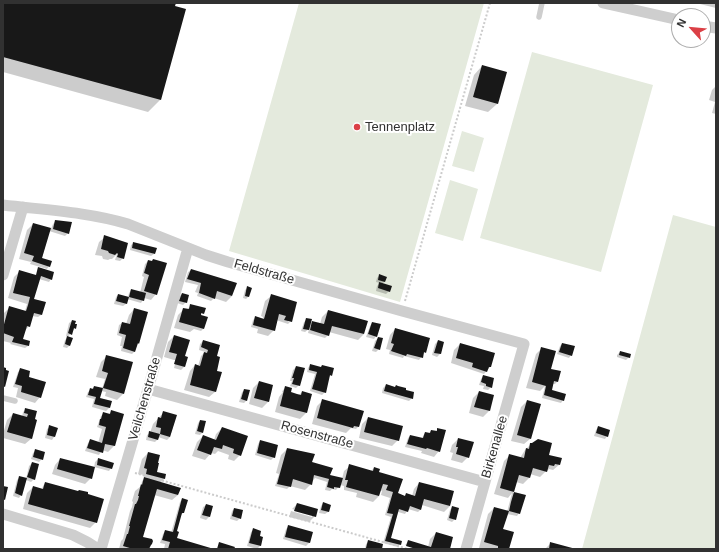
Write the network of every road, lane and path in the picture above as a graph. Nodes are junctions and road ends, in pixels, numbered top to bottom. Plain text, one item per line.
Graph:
1 (490, 3) edge
2 (542, 3) edge
3 (603, 3) edge
4 (539, 17) dead end
5 (671, 18) edge
6 (3, 205) edge
7 (23, 207) junction
8 (188, 248) junction
9 (3, 275) edge
10 (402, 311) junction
11 (524, 344) joint
12 (148, 389) junction
13 (3, 398) edge
14 (15, 401) dead end
15 (124, 470) junction
16 (485, 482) junction
17 (3, 514) edge
18 (98, 549) edge
19 (101, 549) edge
20 (408, 549) edge
21 (466, 549) edge

1 - 10 path
2 - 4 lane
3 - 5 street
6 - 7 street, Feldstraße
7 - 8 street, Feldstraße
7 - 9 street
8 - 10 street, Feldstraße
8 - 12 street, Veilchenstraße
10 - 11 street, Feldstraße
11 - 16 street, Birkenallee
12 - 15 street, Veilchenstraße
12 - 16 street, Rosenstraße
13 - 14 lane
15 - 19 street, Veilchenstraße
15 - 20 path
16 - 21 street, Birkenallee
17 - 18 street

